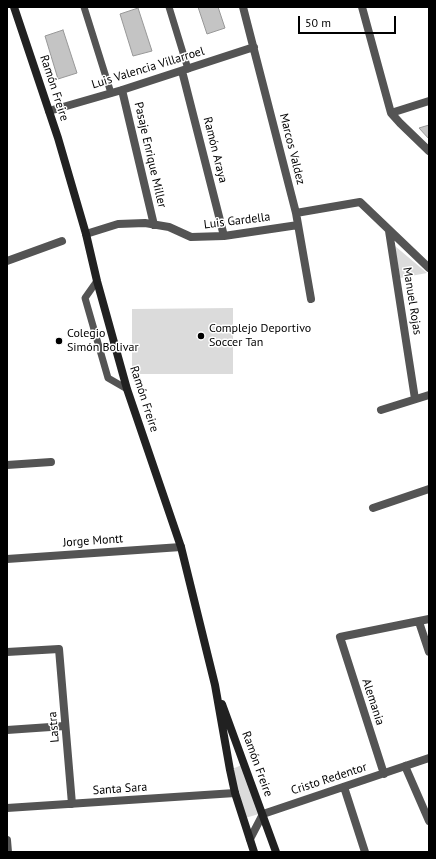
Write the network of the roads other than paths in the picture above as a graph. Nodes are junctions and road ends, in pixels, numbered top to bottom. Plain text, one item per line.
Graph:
1 (14, 7) edge
2 (84, 7) edge
3 (169, 7) edge
4 (243, 7) edge
5 (362, 7) edge
6 (254, 48) junction
7 (185, 70) junction
8 (122, 90) junction
9 (111, 93) junction
10 (429, 101) edge
11 (49, 111) junction
12 (391, 112) junction
13 (429, 151) edge
14 (296, 212) junction
15 (154, 225) junction
16 (298, 225) junction
17 (389, 231) junction
18 (86, 234) junction
19 (224, 236) junction
20 (62, 241) dead end
21 (7, 261) edge
22 (429, 268) edge
23 (97, 281) junction
24 (311, 299) dead end
25 (127, 389) junction
26 (429, 395) edge
27 (416, 399) junction
28 (381, 410) dead end
29 (52, 462) dead end
30 (7, 465) edge
31 (429, 489) edge
32 (373, 508) dead end
33 (181, 547) junction
34 (7, 559) edge
35 (429, 620) edge
36 (420, 622) junction
37 (7, 652) edge
38 (429, 652) edge
39 (215, 684) junction
40 (66, 726) junction
41 (7, 730) edge
42 (429, 758) edge
43 (405, 766) junction
44 (384, 774) junction
45 (344, 787) junction
46 (236, 793) junction
47 (72, 804) junction
48 (7, 808) edge
49 (263, 814) junction
50 (429, 821) edge
51 (250, 839) junction
52 (7, 840) edge
53 (8, 852) edge
54 (254, 852) edge
55 (276, 852) edge
56 (365, 852) edge

1 - 11 main road, Ramón Freire
2 - 9 lane
3 - 7 lane
4 - 6 street, Marcos Valdez
5 - 12 street
6 - 7 street, Luis Valencia Villarroel
6 - 14 street, Marcos Valdez
7 - 8 street, Luis Valencia Villarroel
7 - 19 street, Ramón Araya
8 - 9 street, Luis Valencia Villarroel
8 - 15 street, Pasaje Enrique Miller
9 - 11 street, Luis Valencia Villarroel
10 - 12 street
11 - 18 main road, Ramón Freire
12 - 13 street
14 - 16 street, Marcos Valdez
14 - 17 street
15 - 18 street, Luis Gardella
15 - 19 street, Luis Gardella
16 - 19 street, Luis Gardella
16 - 24 street, Marcos Valdez
17 - 22 street
17 - 27 street, Manuel Rojas
18 - 23 main road, Ramón Freire
20 - 21 street
23 - 25 main road, Ramón Freire
23 - 25 lane
25 - 33 main road, Ramón Freire
26 - 27 street
27 - 28 street
29 - 30 street
31 - 32 street
33 - 34 street, Jorge Montt
33 - 39 main road, Ramón Freire
35 - 36 street
36 - 38 street
36 - 44 street, Alemania
37 - 40 street, Lastra
39 - 46 main road, Ramón Freire
39 - 49 main road, Ramón Freire
40 - 41 street
40 - 47 street, Lastra
42 - 43 street, Cristo Redentor
43 - 44 street, Cristo Redentor
43 - 50 street
44 - 45 street, Cristo Redentor
45 - 49 street, Cristo Redentor
45 - 56 street
46 - 47 street, Santa Sara
46 - 51 main road, Ramón Freire
47 - 48 street, Santa Sara
49 - 51 street
49 - 55 main road, Ramón Freire
51 - 54 main road, Ramón Freire
52 - 53 street

